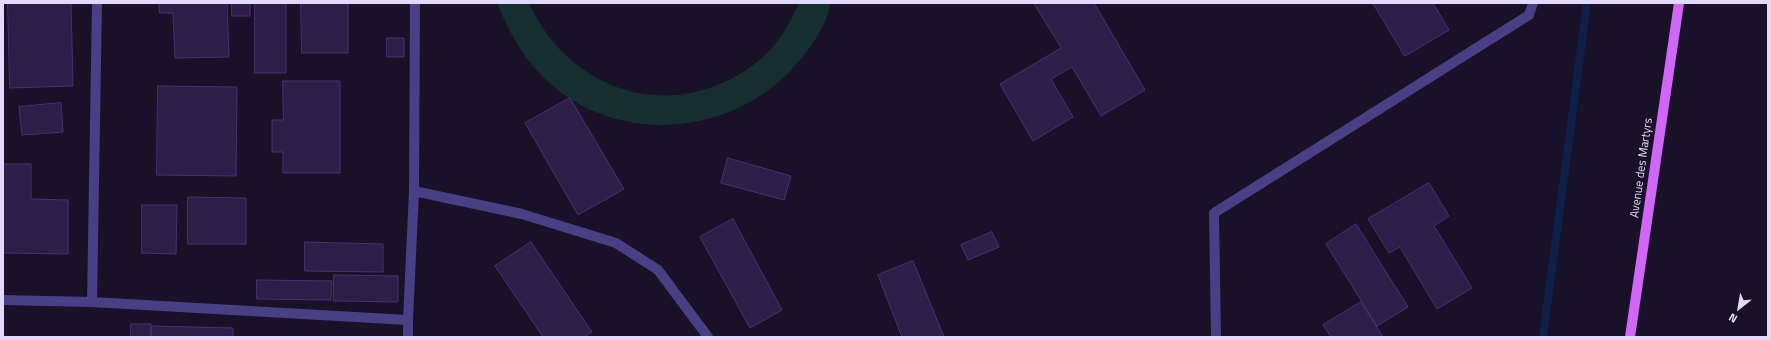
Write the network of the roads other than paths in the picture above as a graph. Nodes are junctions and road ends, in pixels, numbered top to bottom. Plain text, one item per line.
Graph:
1 (97, 3) edge
2 (415, 3) edge
3 (1533, 3) edge
4 (1679, 3) edge
5 (414, 190) junction
6 (3, 300) edge
7 (92, 302) junction
8 (408, 320) junction
9 (408, 337) edge
10 (708, 337) edge
11 (1216, 337) edge
12 (1630, 337) edge

1 - 7 street
2 - 5 street
3 - 11 street
4 - 12 main road, Avenue des Martyrs
5 - 8 street
5 - 10 street
6 - 7 street
7 - 8 street
8 - 9 street

